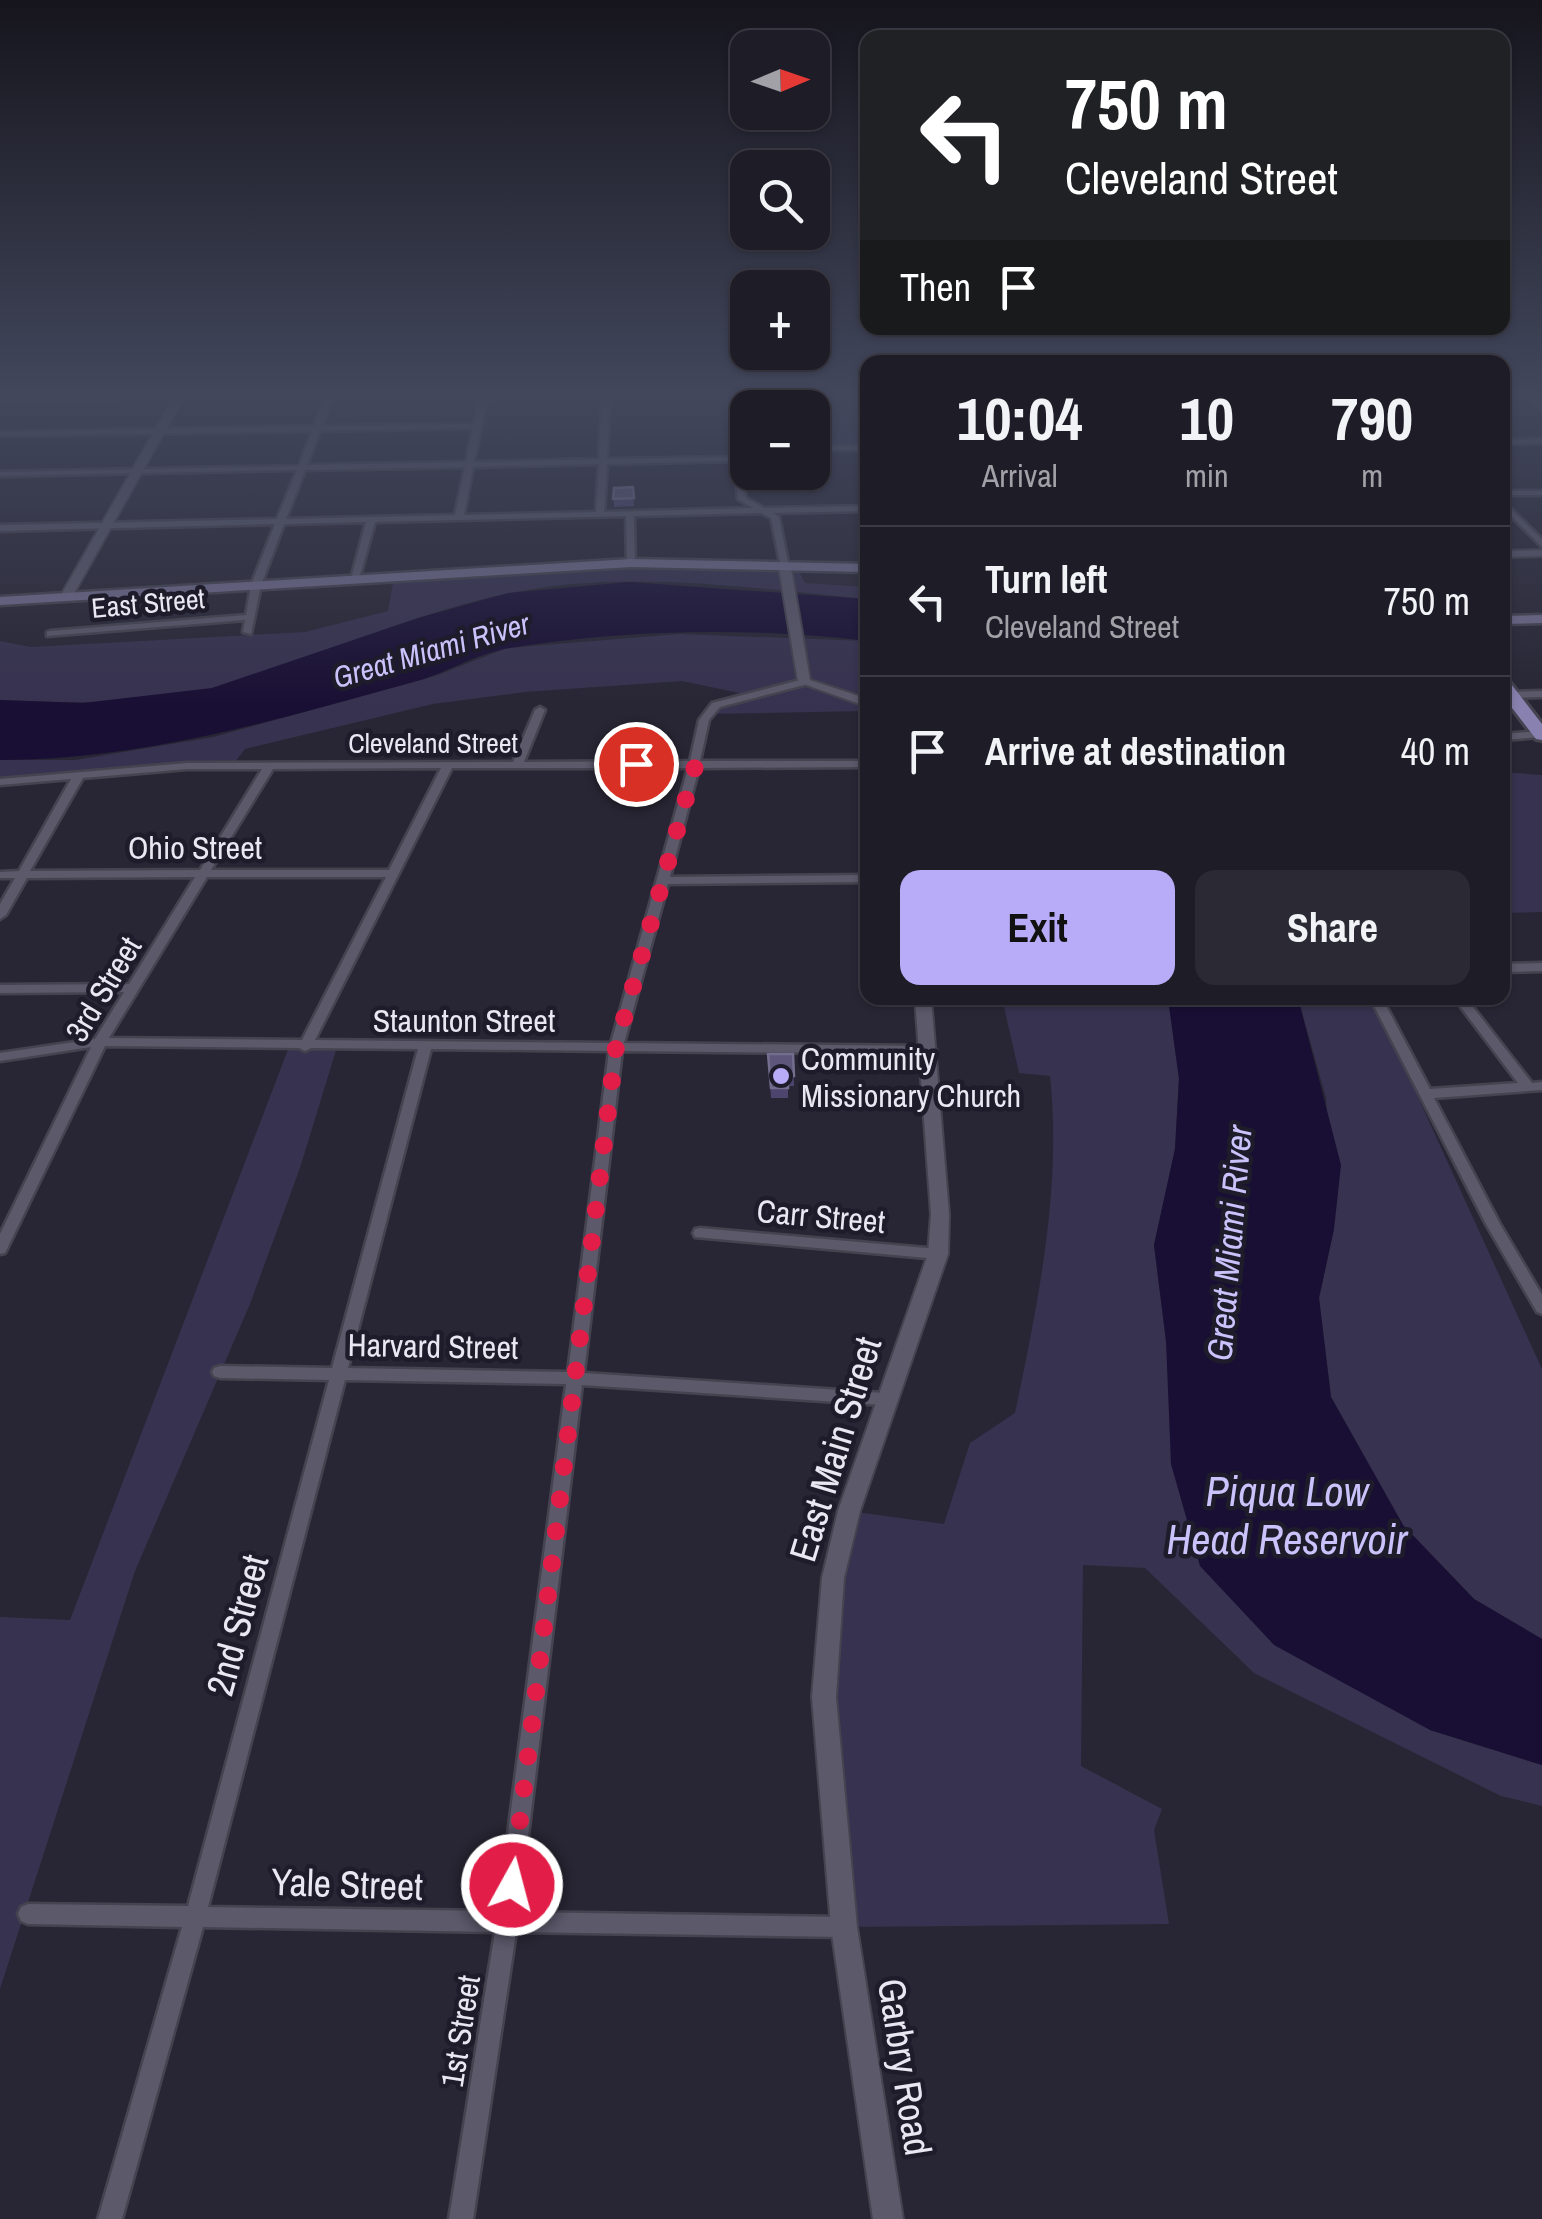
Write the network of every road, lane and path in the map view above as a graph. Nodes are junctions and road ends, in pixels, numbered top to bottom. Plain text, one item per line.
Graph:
1 (120, 499) edge
2 (292, 499) edge
3 (463, 499) edge
4 (601, 499) edge
5 (742, 499) edge
6 (860, 508) edge
7 (1510, 510) edge
8 (762, 511) junction
9 (600, 515) junction
10 (630, 515) junction
11 (459, 518) junction
12 (371, 520) junction
13 (284, 521) junction
14 (104, 526) junction
15 (0, 528) edge
16 (1542, 544) edge
17 (1542, 552) edge
18 (1510, 554) edge
19 (631, 562) junction
20 (860, 568) edge
21 (785, 572) junction
22 (356, 579) junction
23 (256, 586) junction
24 (66, 598) junction
25 (0, 601) edge
26 (250, 618) junction
27 (1542, 619) edge
28 (1510, 620) edge
29 (248, 632) dead end
30 (50, 634) dead end
31 (803, 677) junction
32 (1510, 691) edge
33 (1542, 694) edge
34 (1510, 696) edge
35 (860, 700) edge
36 (540, 710) dead end
37 (1542, 735) edge
38 (1510, 737) edge
39 (696, 763) junction
40 (860, 764) edge
41 (448, 765) junction
42 (517, 765) junction
43 (269, 767) junction
44 (78, 777) junction
45 (0, 782) edge
46 (391, 873) junction
47 (204, 874) junction
48 (0, 875) edge
49 (23, 875) junction
50 (860, 878) edge
51 (664, 881) junction
52 (0, 915) edge
53 (1542, 967) edge
54 (1510, 968) edge
55 (136, 988) junction
56 (0, 989) edge
57 (924, 1005) edge
58 (1380, 1005) edge
59 (1466, 1005) edge
60 (100, 1042) junction
61 (305, 1047) junction
62 (616, 1047) junction
63 (425, 1048) junction
64 (929, 1050) junction
65 (0, 1057) edge
66 (1535, 1086) edge
67 (1426, 1094) junction
68 (700, 1233) dead end
69 (0, 1249) edge
70 (938, 1254) junction
71 (1542, 1308) edge
72 (220, 1372) dead end
73 (341, 1375) junction
74 (572, 1378) junction
75 (884, 1399) junction
76 (28, 1914) dead end
77 (196, 1914) junction
78 (507, 1924) junction
79 (844, 1926) junction
80 (110, 2219) edge
81 (462, 2219) edge
82 (888, 2219) edge

1 - 14 street
2 - 13 street
3 - 11 street
4 - 9 street
5 - 8 street
6 - 8 street
7 - 16 street
8 - 10 street
8 - 21 street
9 - 10 street
9 - 11 street
10 - 19 street
11 - 12 street
12 - 13 street
12 - 22 street
13 - 14 street
13 - 23 street
14 - 15 street
14 - 24 street
17 - 18 street
19 - 21 main road
19 - 22 main road
20 - 21 main road
21 - 31 street
22 - 23 main road
23 - 24 main road
23 - 26 street
24 - 25 main road
26 - 29 street
26 - 30 street, East Street
27 - 28 main road
31 - 35 street
31 - 39 street, 1st Street
32 - 33 street
34 - 37 main road
36 - 42 street
37 - 38 street
39 - 40 street, Cleveland Street
39 - 42 street, Cleveland Street
39 - 51 street, 1st Street
41 - 42 street, Cleveland Street
41 - 43 street, Cleveland Street
41 - 46 street
43 - 44 street, Cleveland Street
43 - 47 street, 3rd Street
44 - 45 street, Cleveland Street
44 - 49 street
46 - 47 street, Ohio Street
46 - 61 street
47 - 49 street, Ohio Street
47 - 55 street, 3rd Street
48 - 49 street, Ohio Street
49 - 52 street
50 - 51 street
51 - 62 street, 1st Street
53 - 54 street
55 - 56 street
55 - 60 street, 3rd Street
57 - 64 street, East Main Street
58 - 67 street
59 - 66 street
60 - 61 street, Staunton Street
60 - 65 street, Staunton Street
60 - 69 street, 3rd Street
61 - 63 street, Staunton Street
62 - 63 street, Staunton Street
62 - 64 street, Staunton Street
62 - 74 street, 1st Street
63 - 73 street, 2nd Street
64 - 70 street, East Main Street
66 - 67 street
67 - 71 street
68 - 70 street, Carr Street
70 - 75 street, East Main Street
72 - 73 street, Harvard Street
73 - 74 street, Harvard Street
73 - 77 street, 2nd Street
74 - 75 street, Harvard Street
74 - 78 street, 1st Street
75 - 79 street, East Main Street
76 - 77 street, Yale Street
77 - 78 street, Yale Street
77 - 80 street, 2nd Street
78 - 79 street, Yale Street
78 - 81 street, 1st Street
79 - 82 street, Garbry Road

